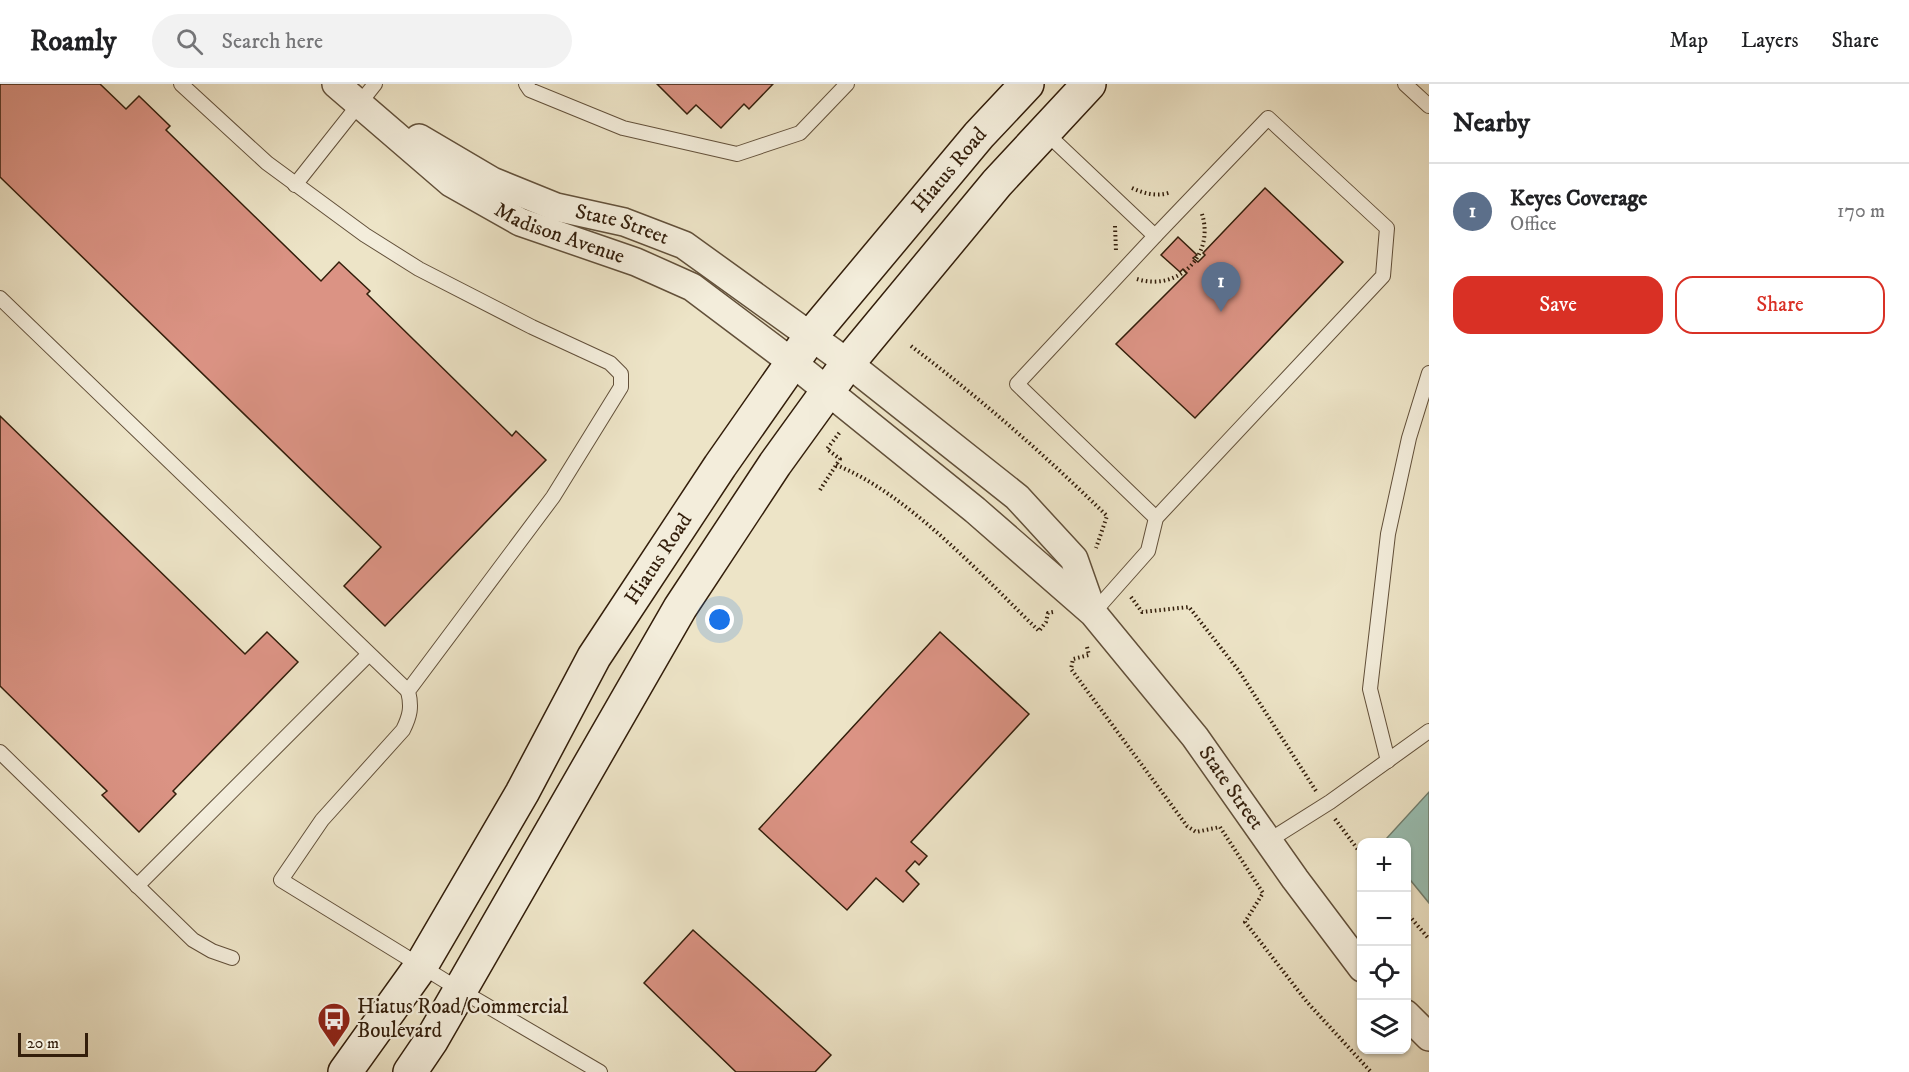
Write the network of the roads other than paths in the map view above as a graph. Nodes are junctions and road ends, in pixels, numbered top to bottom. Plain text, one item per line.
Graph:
1 (181, 84) edge
2 (336, 84) edge
3 (526, 84) edge
4 (847, 84) edge
5 (1027, 84) edge
6 (1089, 84) edge
7 (1405, 84) edge
8 (367, 94) edge
9 (1429, 106) edge
10 (1045, 132) junction
11 (295, 185) junction
12 (1155, 236) junction
13 (0, 298) edge
14 (811, 336) junction
15 (793, 363) junction
16 (848, 363) junction
17 (1429, 372) edge
18 (828, 392) junction
19 (1156, 518) junction
20 (1093, 613) junction
21 (368, 655) junction
22 (408, 692) junction
23 (1429, 731) edge
24 (0, 752) edge
25 (1388, 761) junction
26 (1268, 841) junction
27 (137, 886) junction
28 (232, 958) dead end
29 (1357, 961) edge
30 (421, 966) junction
31 (460, 990) junction
32 (1411, 1018) edge
33 (1429, 1037) edge
34 (345, 1072) edge
35 (410, 1072) edge
36 (600, 1072) edge

1 - 11 lane
2 - 8 street, Madison Avenue
3 - 4 lane
5 - 14 main road, Hiatus Road
6 - 10 main road, Hiatus Road
7 - 9 lane
8 - 11 lane
8 - 14 street, State Street
8 - 15 street, Madison Avenue
10 - 12 lane
10 - 16 main road, Hiatus Road
11 - 22 lane
12 - 19 lane
12 - 19 lane
13 - 21 lane
14 - 15 main road, Hiatus Road
14 - 16 street, State Street
15 - 18 street, Madison Avenue
15 - 30 main road, Hiatus Road
16 - 18 main road, Hiatus Road
16 - 20 street, State Street
17 - 25 lane
18 - 20 street, State Street
18 - 31 main road, Hiatus Road
19 - 20 lane
20 - 26 street, State Street
21 - 22 lane
21 - 27 lane
22 - 30 lane
23 - 25 lane
24 - 27 lane
25 - 26 lane
26 - 29 street, State Street
27 - 28 lane
30 - 31 lane
30 - 34 main road, Hiatus Road
31 - 35 main road, Hiatus Road
31 - 36 lane
32 - 33 street

